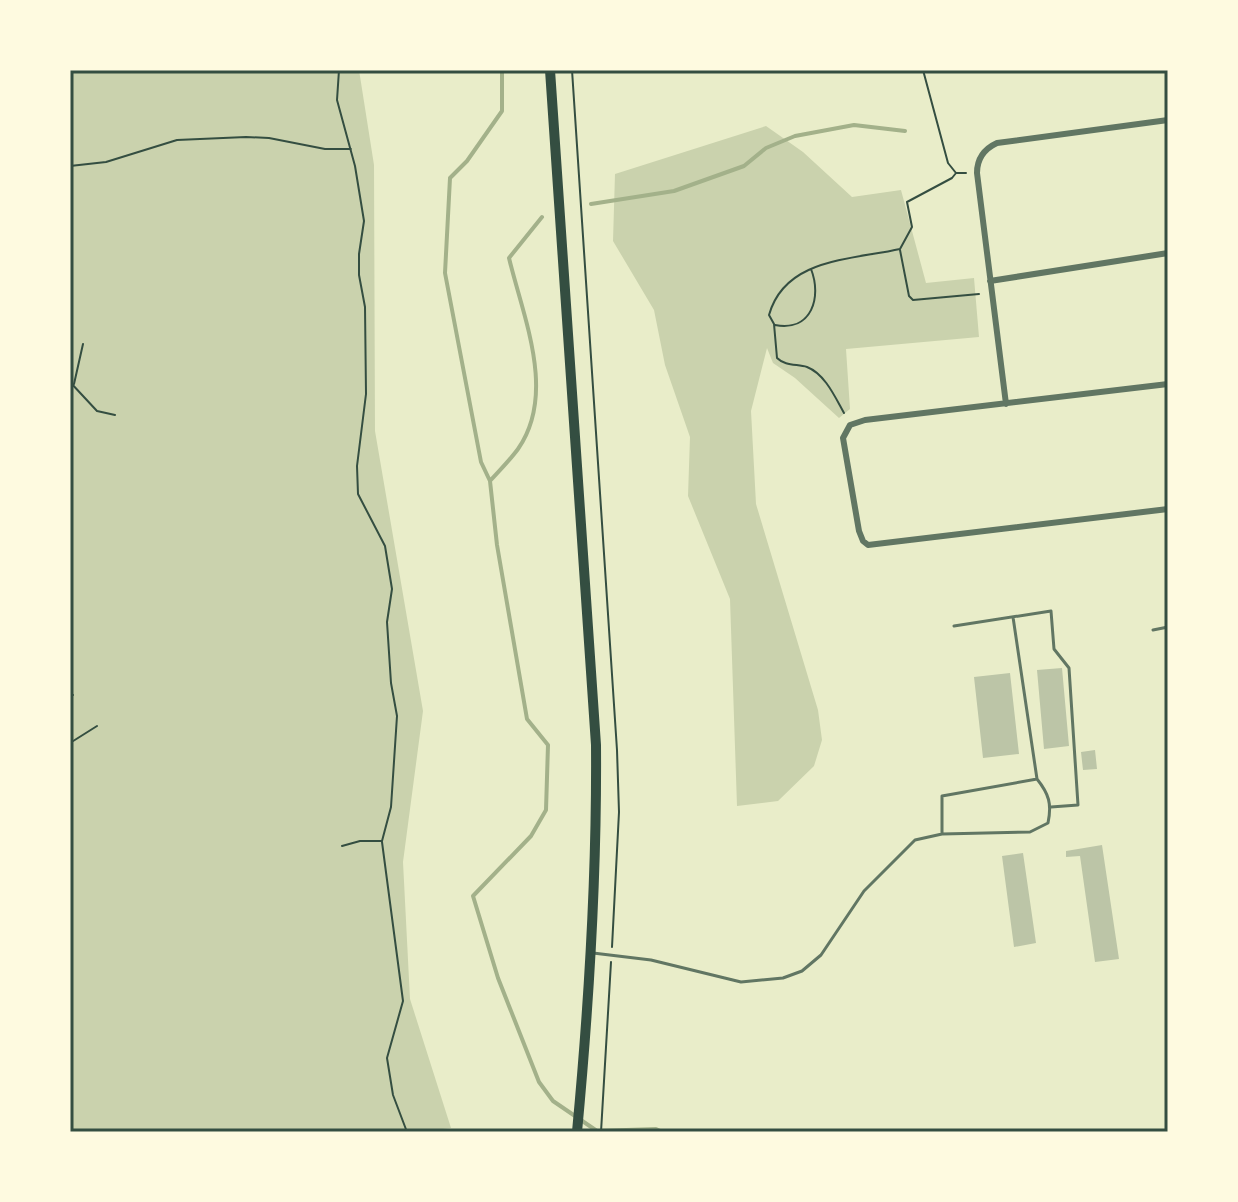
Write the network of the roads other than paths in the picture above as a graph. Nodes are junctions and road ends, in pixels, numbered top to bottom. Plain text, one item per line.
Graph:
1 (550, 70) edge
2 (1168, 120) edge
3 (1168, 253) edge
4 (990, 281) junction
5 (1168, 384) edge
6 (1006, 404) junction
7 (1168, 509) edge
8 (1013, 617) junction
9 (954, 626) dead end
10 (1168, 627) edge
11 (1153, 630) dead end
12 (1037, 779) junction
13 (1051, 807) junction
14 (942, 834) junction
15 (590, 953) junction
16 (577, 1132) edge

1 - 15 main road
2 - 4 street
3 - 4 street
4 - 6 street
5 - 6 street
6 - 7 street
8 - 9 lane
8 - 12 lane
8 - 13 lane
10 - 11 lane
12 - 13 lane
12 - 14 lane
13 - 14 lane
14 - 15 lane
15 - 16 main road

